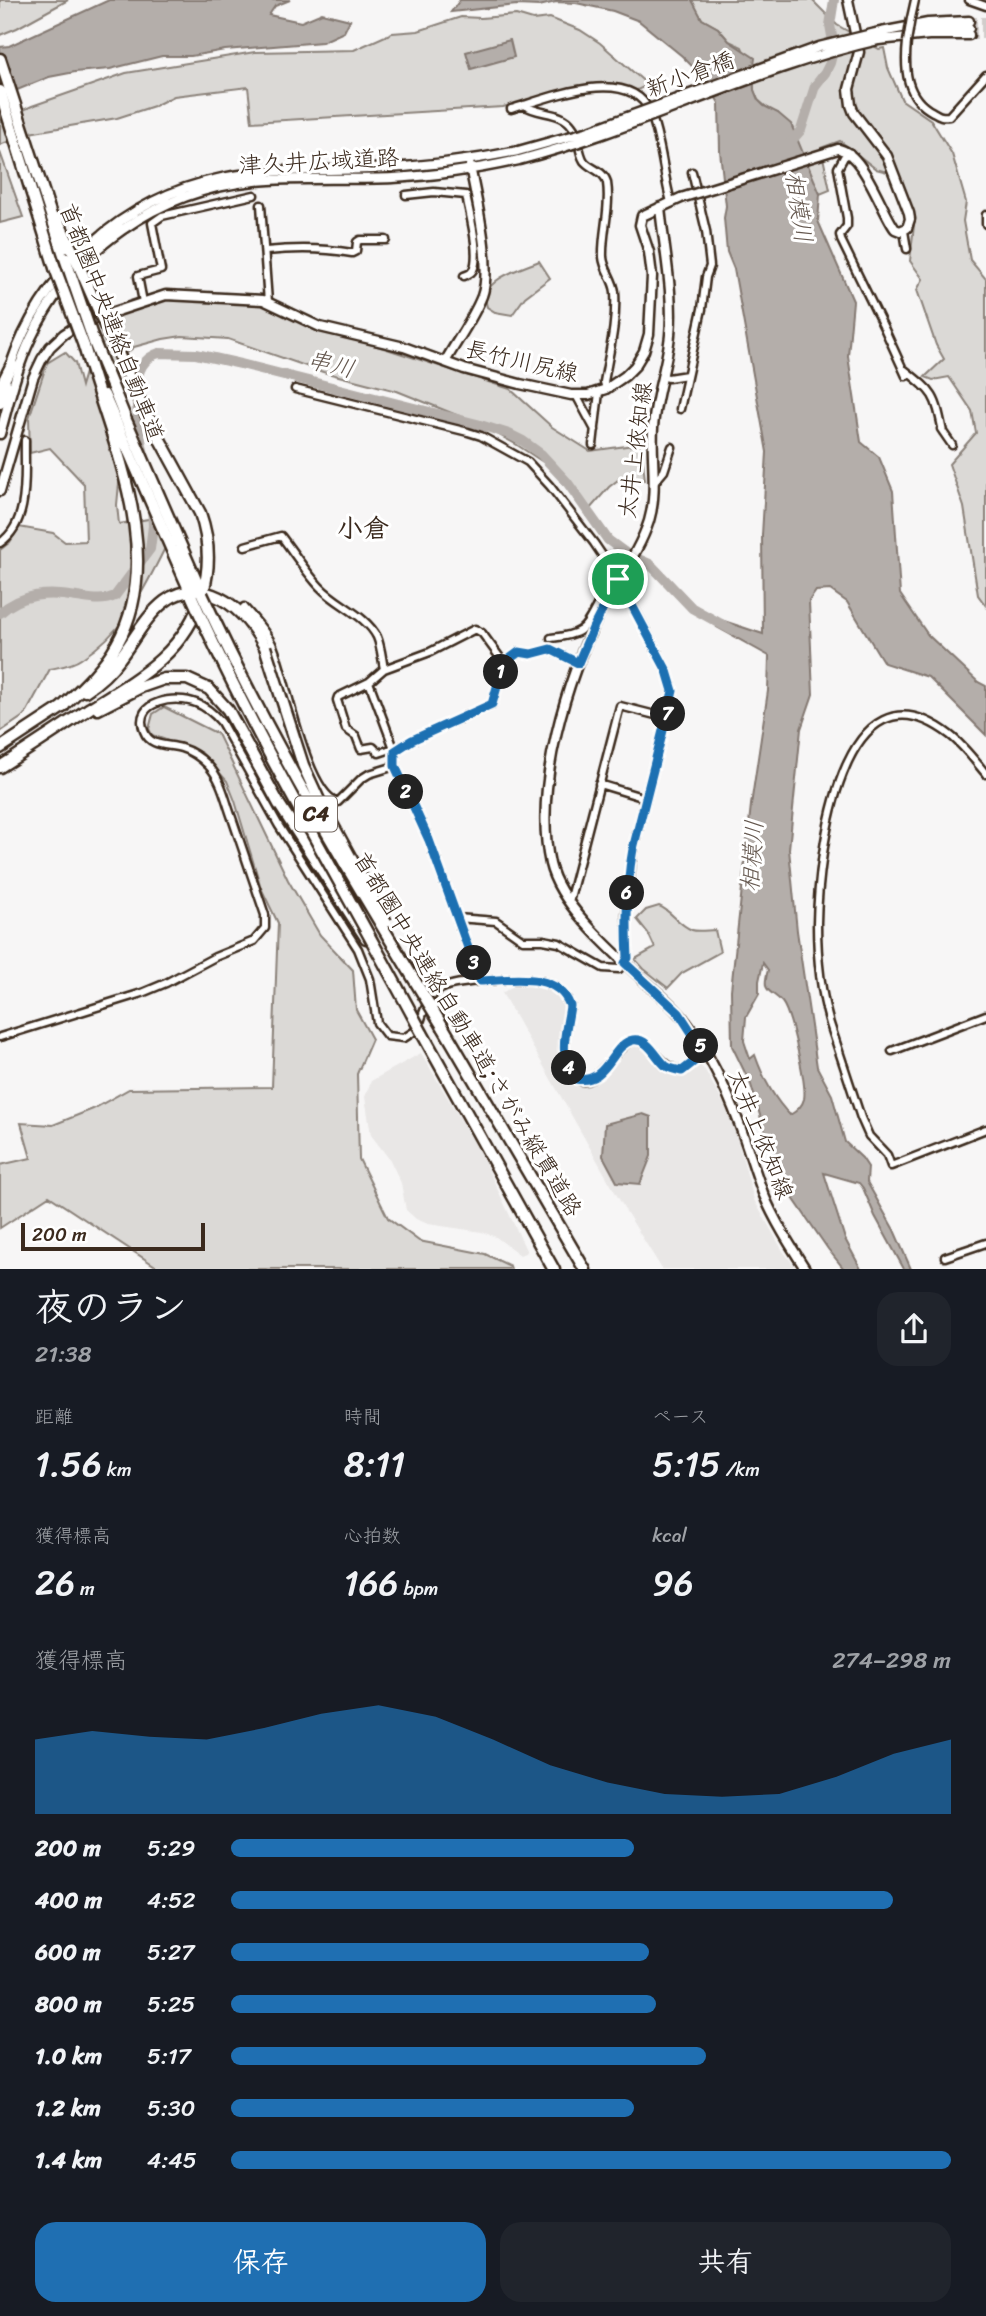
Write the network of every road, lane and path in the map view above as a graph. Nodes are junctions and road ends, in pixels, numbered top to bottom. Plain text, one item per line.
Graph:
1 (848, 0) edge
2 (915, 0) edge
3 (969, 0) edge
4 (986, 6) edge
5 (969, 28) junction
6 (877, 36) junction
7 (0, 59) edge
8 (986, 75) edge
9 (0, 91) edge
10 (524, 105) junction
11 (511, 109) dead end
12 (850, 153) junction
13 (518, 155) joint
14 (470, 165) junction
15 (692, 172) dead end
16 (254, 195) dead end
17 (405, 195) dead end
18 (671, 202) junction
19 (261, 205) dead end
20 (660, 207) junction
21 (986, 215) edge
22 (986, 224) edge
23 (904, 231) junction
24 (477, 232) junction
25 (386, 240) dead end
26 (907, 249) dead end
27 (266, 251) junction
28 (68, 254) junction
29 (464, 276) dead end
30 (143, 302) junction
31 (268, 302) junction
32 (84, 346) junction
33 (445, 362) junction
34 (12, 364) junction
35 (901, 367) junction
36 (687, 375) junction
37 (662, 376) junction
38 (906, 376) dead end
39 (0, 388) edge
40 (295, 389) dead end
41 (603, 391) junction
42 (576, 395) junction
43 (0, 404) edge
44 (680, 409) dead end
45 (938, 425) dead end
46 (596, 431) junction
47 (943, 432) junction
48 (0, 434) edge
49 (25, 440) dead end
50 (952, 444) dead end
51 (593, 445) dead end
52 (672, 447) dead end
53 (653, 484) junction
54 (0, 491) edge
55 (0, 543) edge
56 (245, 546) dead end
57 (619, 578) junction
58 (197, 596) junction
59 (608, 597) junction
60 (244, 607) dead end
61 (551, 638) dead end
62 (504, 663) junction
63 (578, 663) junction
64 (384, 669) junction
65 (369, 682) junction
66 (61, 708) junction
67 (74, 718) junction
68 (667, 718) junction
69 (1, 748) edge
70 (395, 750) junction
71 (20, 754) junction
72 (395, 766) junction
73 (0, 767) edge
74 (0, 774) edge
75 (986, 774) edge
76 (599, 784) junction
77 (645, 797) junction
78 (569, 902) junction
79 (457, 918) junction
80 (625, 963) junction
81 (480, 981) junction
82 (402, 995) junction
83 (986, 1015) edge
84 (443, 1027) junction
85 (0, 1037) edge
86 (892, 1051) dead end
87 (705, 1053) junction
88 (986, 1129) edge
89 (986, 1243) edge
90 (945, 1256) dead end
91 (583, 1265) edge
92 (554, 1269) edge
93 (806, 1269) edge

1 - 23 main road
2 - 8 street, bridge
3 - 4 street
5 - 6 main road
5 - 6 main road
5 - 6 main road
6 - 13 main road, 新小倉橋, bridge
7 - 28 highway
9 - 32 highway, 首都圏中央連絡自動車道 / C4, bridge
10 - 11 street
10 - 18 street
10 - 41 street
12 - 18 main road, 長竹川尻線, bridge
12 - 23 main road
12 - 35 street
13 - 14 main road, 津久井広域道路
14 - 24 main road, 長竹川尻線
14 - 34 main road, 津久井広域道路
14 - 48 main road, 津久井広域道路
15 - 36 street
16 - 30 street
17 - 24 street
18 - 20 main road, 長竹川尻線
19 - 27 street
20 - 37 main road, 太井上依知線
20 - 41 main road, 長竹川尻線
21 - 22 street
23 - 26 street
24 - 29 street
24 - 33 main road, 長竹川尻線
25 - 27 street
27 - 31 street
28 - 58 highway, 首都圏中央連絡自動車道 / C4, bridge
28 - 67 highway, bridge
30 - 31 main road, 長竹川尻線
30 - 54 main road, 長竹川尻線
31 - 33 main road, 長竹川尻線
32 - 58 highway, 首都圏中央連絡自動車道 / C4
32 - 66 highway
33 - 42 main road, 長竹川尻線
34 - 39 highway
34 - 43 main road, 津久井広域道路
35 - 38 street
35 - 47 street
36 - 37 street
36 - 44 street
37 - 53 main road, 太井上依知線
40 - 57 street
41 - 42 main road, 長竹川尻線
41 - 46 street
42 - 46 street
45 - 47 street
46 - 51 street
47 - 50 street
49 - 55 street
52 - 53 street
53 - 57 main road, 太井上依知線
56 - 64 street
57 - 59 main road, 太井上依知線
57 - 68 street
58 - 82 highway, 首都圏中央連絡自動車道;さがみ縦貫道路 / C4, bridge
58 - 84 highway, 首都圏中央連絡自動車道;さがみ縦貫道路 / C4, bridge
59 - 61 street
59 - 63 main road, 太井上依知線
60 - 72 street
62 - 63 street
62 - 64 street
62 - 70 street
63 - 78 main road, 太井上依知線
64 - 65 street
65 - 70 street
65 - 70 street
66 - 69 highway
66 - 84 highway, bridge
67 - 71 highway
67 - 82 highway, bridge
68 - 76 street
68 - 77 street
70 - 72 street
71 - 73 highway
71 - 74 highway
72 - 79 street
75 - 88 street
76 - 77 street
76 - 78 street
77 - 80 street
78 - 80 main road, 太井上依知線
79 - 80 street
79 - 81 street
80 - 87 main road, 太井上依知線
81 - 85 street
81 - 87 street
82 - 92 highway, 首都圏中央連絡自動車道;さがみ縦貫道路 / C4, bridge
83 - 86 street
84 - 91 highway, 首都圏中央連絡自動車道;さがみ縦貫道路 / C4
87 - 93 main road, 太井上依知線
89 - 90 street

